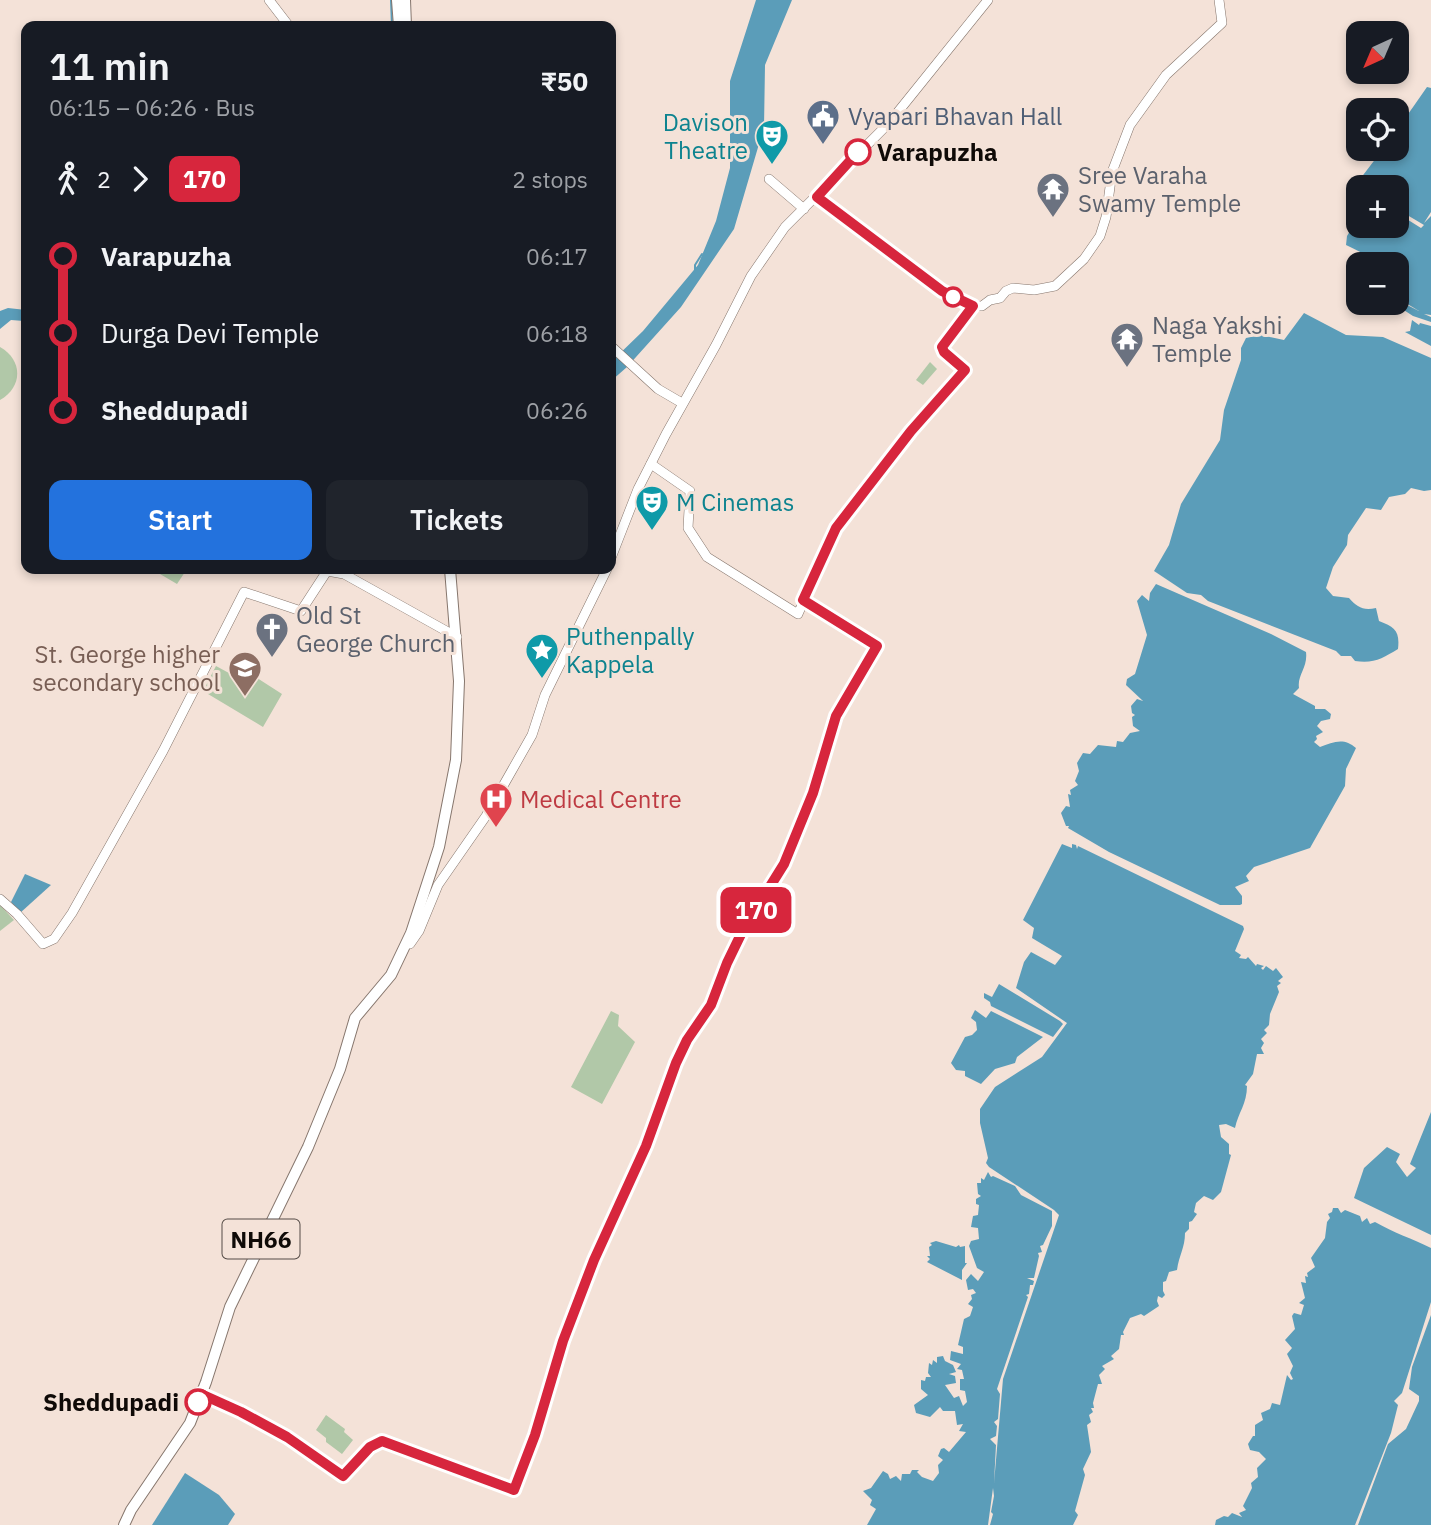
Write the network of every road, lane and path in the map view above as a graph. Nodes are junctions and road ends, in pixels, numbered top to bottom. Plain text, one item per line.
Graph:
1 (269, 0) edge
2 (397, 0) edge
3 (405, 0) edge
4 (988, 0) edge
5 (1219, 0) edge
6 (285, 21) edge
7 (399, 21) edge
8 (406, 21) edge
9 (769, 179) dead end
10 (817, 197) junction
11 (804, 209) junction
12 (973, 306) junction
13 (616, 351) edge
14 (682, 403) junction
15 (651, 464) junction
16 (616, 545) edge
17 (324, 574) edge
18 (344, 574) edge
19 (451, 574) edge
20 (605, 574) edge
21 (803, 600) junction
22 (457, 637) junction
23 (0, 899) edge
24 (401, 955) junction
25 (201, 1394) junction
26 (124, 1525) edge

1 - 6 street
2 - 7 highway
3 - 8 highway
4 - 10 street
5 - 12 street
9 - 11 street
10 - 11 street
10 - 12 street
11 - 14 street
12 - 21 street
13 - 14 street
14 - 15 street
15 - 16 street
15 - 21 street
17 - 23 street
18 - 22 street
19 - 22 highway, NH66
20 - 24 street
21 - 25 street
22 - 24 highway, NH66
24 - 25 highway, NH66
25 - 26 highway, NH66

